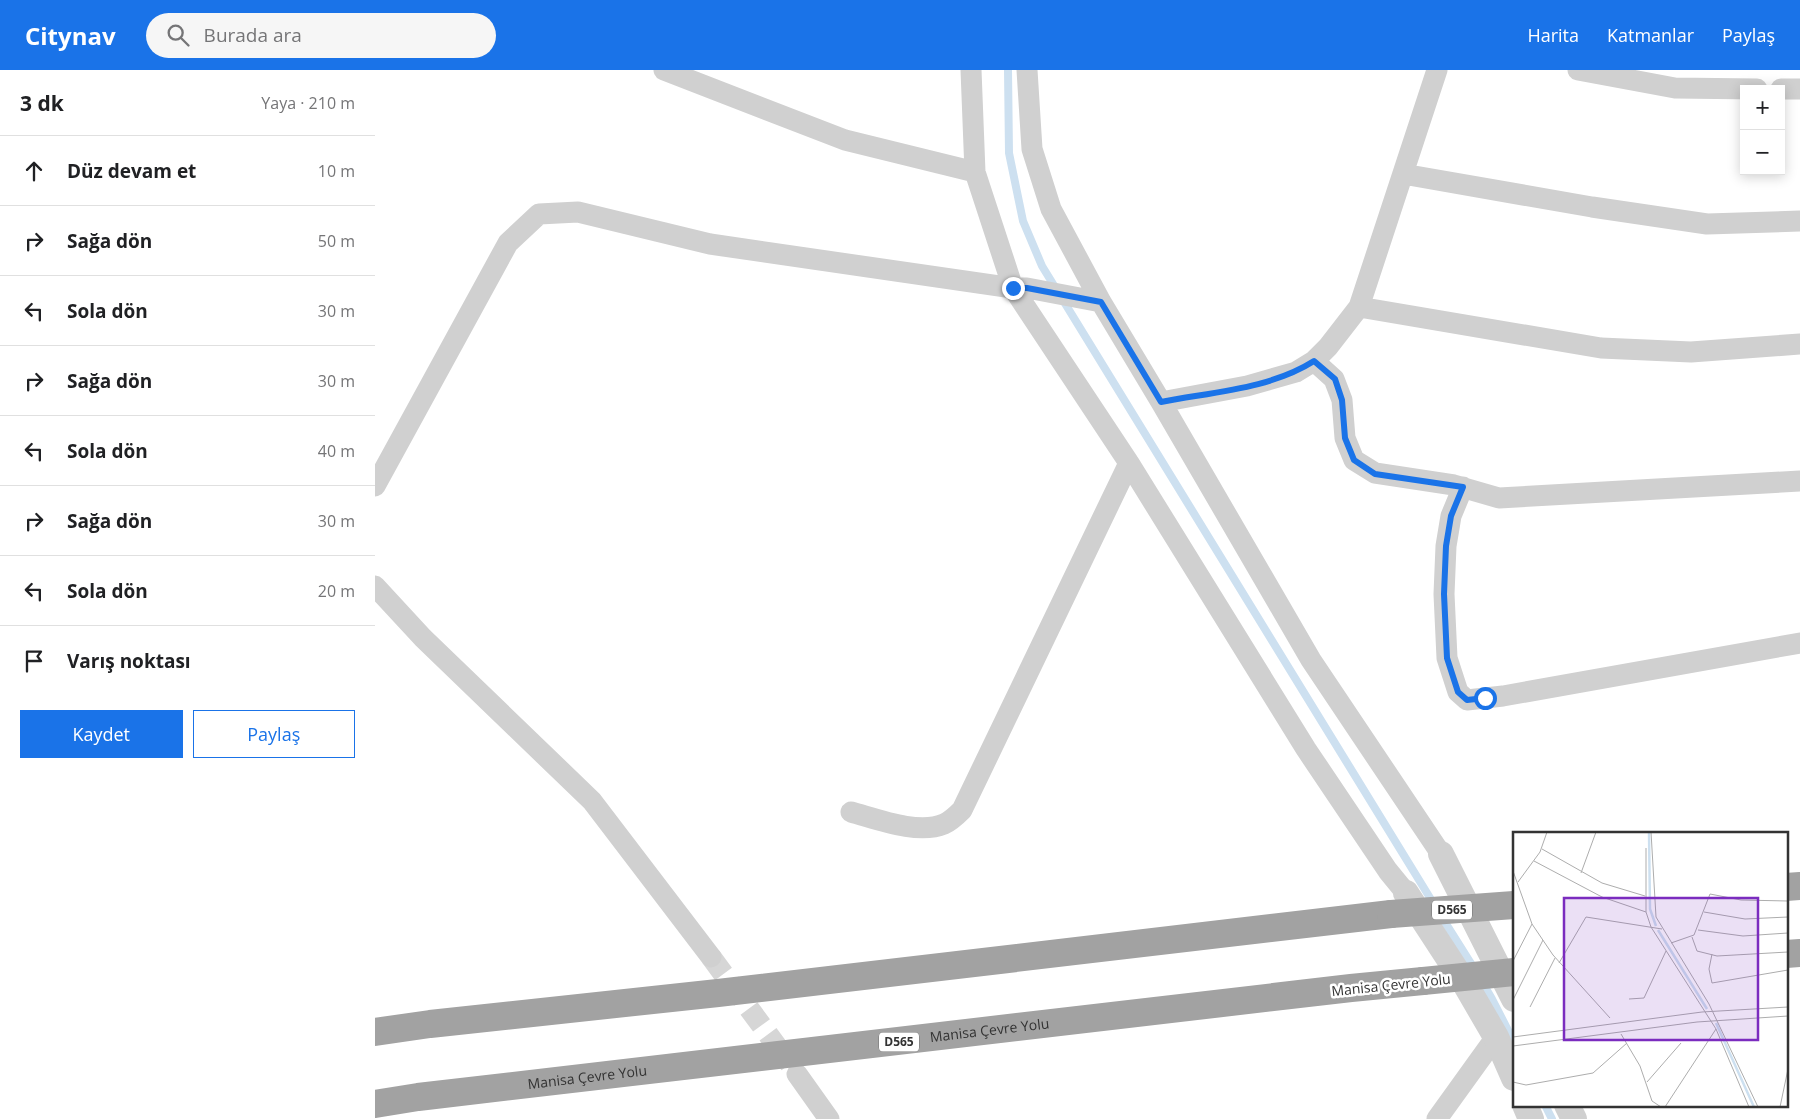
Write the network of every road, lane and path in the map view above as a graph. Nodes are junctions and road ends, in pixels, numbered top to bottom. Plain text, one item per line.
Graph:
1 (664, 70) edge
2 (971, 70) edge
3 (1027, 70) edge
4 (1437, 70) edge
5 (1578, 70) edge
6 (1740, 89) edge
7 (1785, 89) edge
8 (1800, 89) edge
9 (975, 172) junction
10 (1403, 174) junction
11 (1800, 221) edge
12 (1020, 288) junction
13 (1096, 302) junction
14 (1359, 307) junction
15 (1800, 344) edge
16 (1314, 361) junction
17 (1161, 402) junction
18 (1129, 463) junction
19 (1800, 481) edge
20 (375, 486) edge
21 (1463, 487) junction
22 (375, 586) edge
23 (1800, 643) edge
24 (851, 812) dead end
25 (1441, 854) joint
26 (1800, 886) edge
27 (1787, 887) edge
28 (1398, 904) junction
29 (1513, 905) edge
30 (1800, 953) edge
31 (1787, 954) edge
32 (711, 957) tunnel mouth
33 (1513, 972) edge
34 (1513, 998) edge
35 (375, 1032) edge
36 (1496, 1037) junction
37 (797, 1074) tunnel mouth
38 (1513, 1076) edge
39 (375, 1104) edge
40 (1525, 1106) edge
41 (1568, 1106) edge
42 (829, 1119) edge
43 (1437, 1119) edge
44 (1531, 1119) edge
45 (1574, 1119) edge

1 - 9 street
2 - 9 street
3 - 13 street
4 - 10 street
5 - 6 street
7 - 8 street
9 - 12 street
10 - 11 street
10 - 14 street
12 - 13 street
12 - 18 street
12 - 20 street
13 - 17 street
14 - 15 street
14 - 16 street
16 - 17 street
16 - 21 street
17 - 25 street
18 - 24 street
18 - 28 street
19 - 21 street
21 - 23 street
22 - 32 street
25 - 34 street
26 - 27 highway
28 - 29 highway, D565, bridge
28 - 35 highway, D565
28 - 36 street
30 - 31 highway
33 - 39 highway, Manisa Çevre Yolu / D565, bridge
36 - 38 street
36 - 43 street
37 - 42 street
40 - 44 street
41 - 45 street

